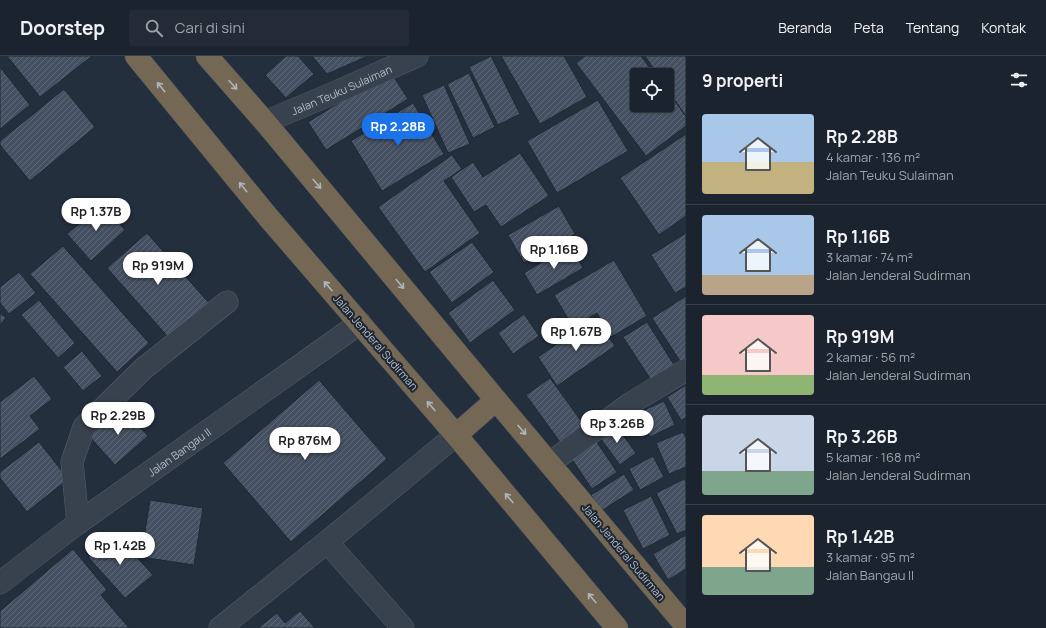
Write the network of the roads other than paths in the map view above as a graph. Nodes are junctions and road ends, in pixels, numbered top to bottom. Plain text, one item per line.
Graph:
1 (136, 56) edge
2 (207, 56) edge
3 (417, 56) edge
4 (265, 122) junction
5 (227, 302) dead end
6 (360, 324) junction
7 (686, 370) edge
8 (496, 400) junction
9 (456, 435) junction
10 (550, 463) junction
11 (78, 523) junction
12 (327, 542) junction
13 (0, 583) edge
14 (686, 626) edge
15 (220, 628) edge
16 (402, 628) edge
17 (617, 628) edge

6 -> 1 highway, Jalan Jenderal Sudirman
2 -> 4 highway, Jalan Jenderal Sudirman
3 - 4 street, Jalan Teuku Sulaiman
4 -> 8 highway, Jalan Jenderal Sudirman
5 - 11 street
9 -> 6 highway, Jalan Jenderal Sudirman
6 - 11 street, Jalan Bangau II
7 - 10 street
8 - 9 highway
8 -> 10 highway, Jalan Jenderal Sudirman
9 - 12 street
17 -> 9 highway, Jalan Jenderal Sudirman
10 - 14 highway, Jalan Jenderal Sudirman
11 - 13 street, Jalan Bangau II
12 - 15 street
12 - 16 street

